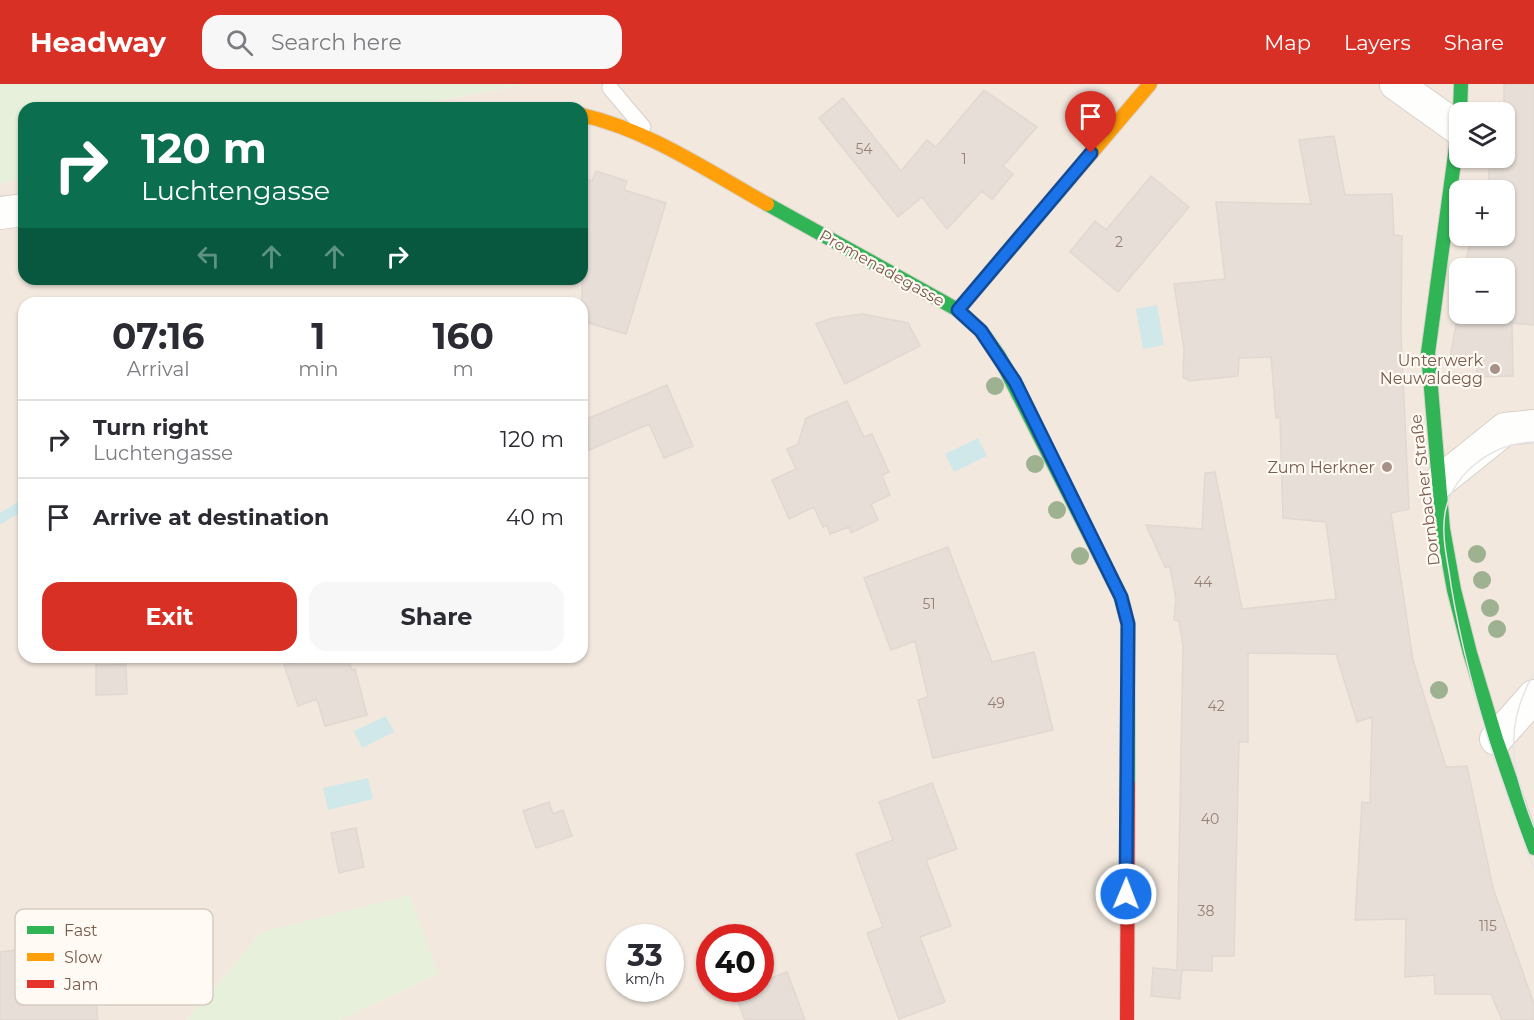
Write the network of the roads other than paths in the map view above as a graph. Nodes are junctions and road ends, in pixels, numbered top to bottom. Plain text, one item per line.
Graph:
1 (1150, 84) edge
2 (1395, 84) edge
3 (1461, 84) edge
4 (610, 88) dead end
5 (1460, 102) edge
6 (588, 116) edge
7 (1449, 122) edge
8 (657, 143) junction
9 (1454, 168) edge
10 (18, 211) edge
11 (0, 213) edge
12 (958, 310) junction
13 (1534, 426) edge
14 (1439, 482) junction
15 (1534, 696) edge
16 (1496, 739) junction
17 (1534, 848) edge
18 (1127, 1020) edge

1 - 12 street
2 - 7 street
3 - 5 street
4 - 8 lane
6 - 8 street, Promenadegasse
8 - 12 street, Promenadegasse
9 - 14 street, Dornbacher Straße
10 - 11 street
12 - 18 street, Promenadegasse
13 - 14 street
14 - 16 street, Dornbacher Straße
15 - 16 street
16 - 17 street, Dornbacher Straße

